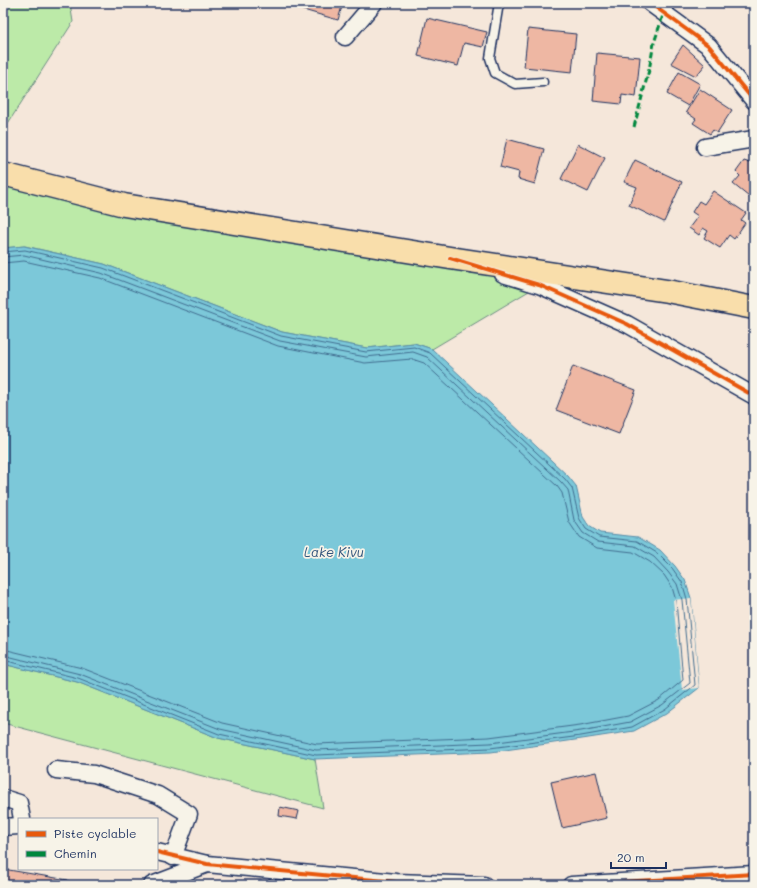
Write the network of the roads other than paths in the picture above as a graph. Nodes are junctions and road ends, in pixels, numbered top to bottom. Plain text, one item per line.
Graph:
1 (374, 3) edge
2 (499, 3) edge
3 (650, 3) edge
4 (345, 37) dead end
5 (543, 82) dead end
6 (754, 101) edge
7 (754, 139) edge
8 (705, 147) dead end
9 (3, 174) edge
10 (450, 258) junction
11 (754, 308) edge
12 (754, 396) edge
13 (56, 770) dead end
14 (3, 798) edge
15 (22, 818) edge
16 (18, 826) edge
17 (3, 827) edge
18 (158, 852) edge
19 (173, 857) junction
20 (207, 864) junction
21 (754, 874) edge
22 (152, 885) edge
23 (484, 885) edge
24 (571, 885) edge

1 - 4 street
2 - 5 lane
3 - 6 street
7 - 8 street
9 - 10 highway
10 - 11 highway
10 - 12 street
13 - 19 street
14 - 15 street
16 - 17 street
18 - 19 street
19 - 20 street
20 - 22 street
20 - 23 street
21 - 24 street

